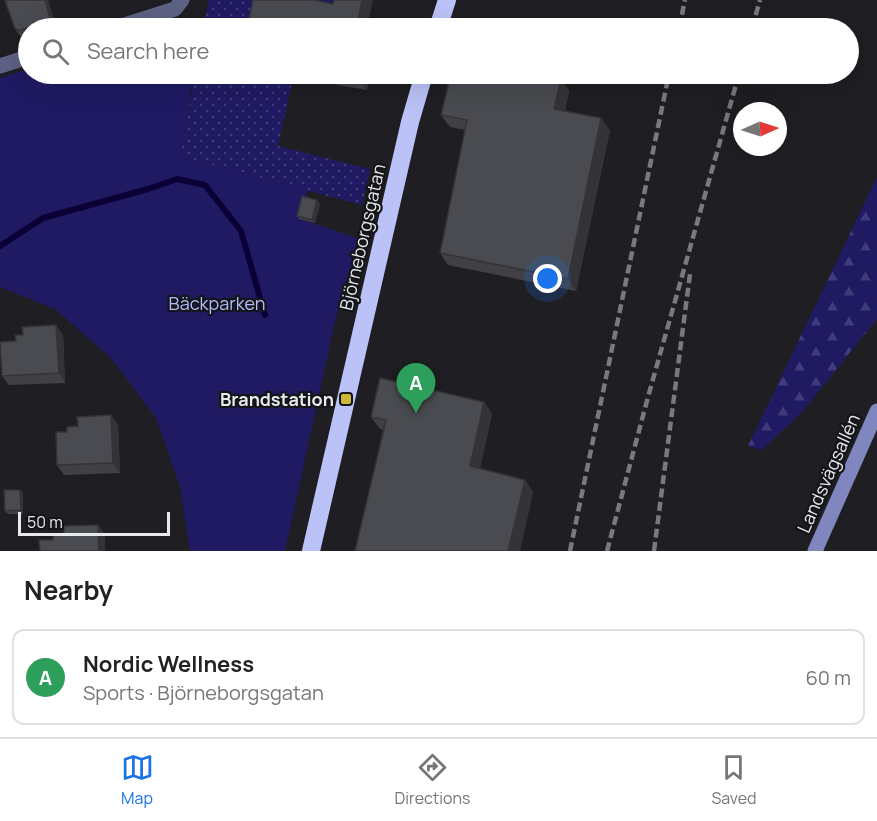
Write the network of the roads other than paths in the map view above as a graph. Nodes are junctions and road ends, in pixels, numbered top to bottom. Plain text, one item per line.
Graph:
1 (182, 0) edge
2 (447, 0) edge
3 (147, 18) edge
4 (441, 18) edge
5 (18, 60) edge
6 (0, 66) edge
7 (421, 84) edge
8 (877, 411) edge
9 (311, 551) edge
10 (815, 551) edge

1 - 3 street
2 - 4 highway
5 - 6 street
7 - 9 highway, Björneborgsgatan
8 - 10 main road, Landsvägsallén

